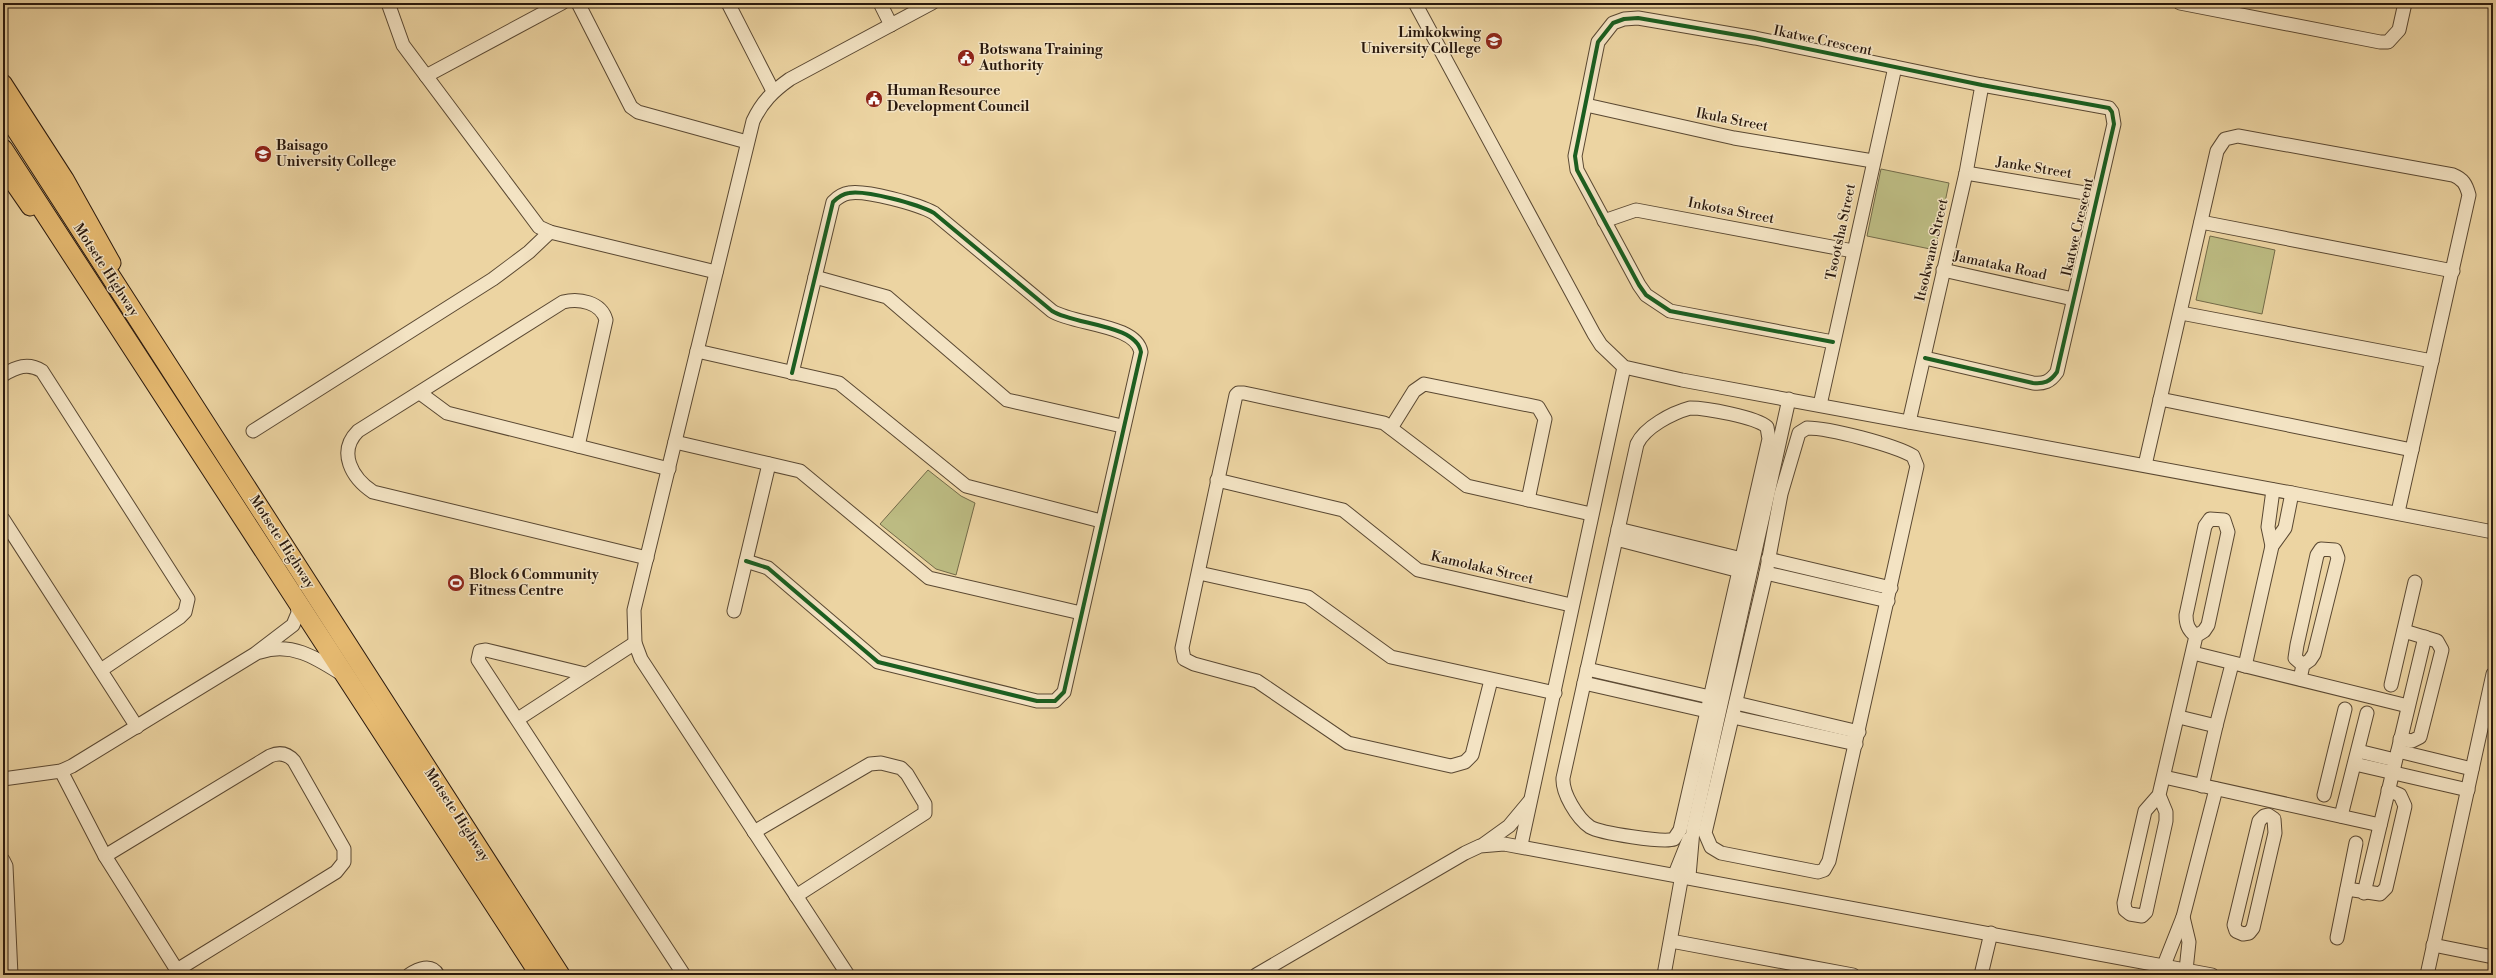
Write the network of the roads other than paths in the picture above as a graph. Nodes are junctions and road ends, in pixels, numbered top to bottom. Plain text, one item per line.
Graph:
1 (388, 3) edge
2 (562, 3) edge
3 (578, 3) edge
4 (728, 3) edge
5 (880, 3) edge
6 (932, 3) edge
7 (1415, 3) edge
8 (2180, 3) edge
9 (2405, 3) edge
10 (892, 25) junction
11 (1894, 67) junction
12 (426, 76) junction
13 (3, 83) edge
14 (1982, 85) junction
15 (773, 91) junction
16 (1586, 105) junction
17 (3, 110) edge
18 (747, 142) junction
19 (3, 149) edge
20 (1873, 161) junction
21 (3, 168) edge
22 (1966, 173) junction
23 (2097, 195) junction
24 (1604, 220) junction
25 (2202, 222) junction
26 (550, 232) junction
27 (1853, 251) junction
28 (1943, 270) junction
29 (2453, 271) junction
30 (716, 272) junction
31 (85, 276) junction
32 (815, 277) junction
33 (2073, 299) junction
34 (2181, 313) junction
35 (1833, 342) junction
36 (697, 351) junction
37 (1925, 358) junction
38 (2432, 361) junction
39 (1624, 367) junction
40 (792, 373) junction
41 (3, 375) edge
42 (176, 378) junction
43 (420, 393) junction
44 (2160, 398) junction
45 (1789, 399) junction
46 (1820, 405) junction
47 (1910, 422) junction
48 (1122, 426) junction
49 (1391, 428) junction
50 (253, 432) dead end
51 (674, 442) junction
52 (578, 446) junction
53 (2412, 450) junction
54 (769, 464) junction
55 (2145, 466) junction
56 (669, 469) junction
57 (1217, 480) junction
58 (2273, 490) junction
59 (1769, 491) junction
60 (2292, 493) junction
61 (1528, 500) junction
62 (2398, 512) junction
63 (1591, 514) junction
64 (3, 519) edge
65 (1102, 521) junction
66 (2493, 532) edge
67 (1617, 534) junction
68 (2272, 546) junction
69 (647, 558) junction
70 (1768, 559) junction
71 (746, 561) junction
72 (1741, 565) junction
73 (1199, 573) junction
74 (1766, 573) junction
75 (2415, 582) dead end
76 (1890, 594) junction
77 (297, 600) junction
78 (2307, 602) junction
79 (1571, 605) junction
80 (2326, 607) junction
81 (734, 611) dead end
82 (1081, 613) junction
83 (2404, 631) junction
84 (1731, 635) junction
85 (2196, 636) junction
86 (2425, 637) junction
87 (1750, 639) junction
88 (635, 643) junction
89 (2193, 653) junction
90 (255, 654) junction
91 (2303, 664) junction
92 (2239, 665) junction
93 (1587, 669) junction
94 (101, 670) junction
95 (585, 674) junction
96 (2493, 674) edge
97 (345, 677) junction
98 (1491, 680) junction
99 (2300, 680) junction
100 (1584, 683) junction
101 (2391, 686) dead end
102 (1555, 693) junction
103 (1710, 697) junction
104 (1736, 703) junction
105 (2408, 706) junction
106 (2345, 709) dead end
107 (1707, 711) junction
108 (2366, 713) dead end
109 (2179, 716) junction
110 (1733, 717) junction
111 (518, 719) junction
112 (2342, 722) junction
113 (137, 726) junction
114 (2216, 726) junction
115 (2363, 727) junction
116 (1858, 738) junction
117 (2338, 739) junction
118 (2359, 747) junction
119 (2398, 750) junction
120 (2332, 765) junction
121 (2354, 767) junction
122 (2472, 769) junction
123 (61, 771) junction
124 (2392, 773) junction
125 (2164, 777) junction
126 (2328, 778) junction
127 (3, 779) edge
128 (1698, 779) junction
129 (1717, 783) junction
130 (2349, 784) junction
131 (2202, 786) junction
132 (2216, 789) junction
133 (2388, 790) junction
134 (2468, 790) junction
135 (2160, 795) junction
136 (2324, 795) dead end
137 (1531, 799) junction
138 (2271, 801) junction
139 (2268, 816) junction
140 (2341, 816) junction
141 (2380, 825) junction
142 (754, 832) junction
143 (2356, 843) dead end
144 (1480, 846) junction
145 (1521, 846) junction
146 (104, 856) junction
147 (3, 860) edge
148 (1682, 875) junction
149 (2246, 876) junction
150 (2264, 880) junction
151 (2347, 889) junction
152 (2364, 893) junction
153 (796, 896) junction
154 (2183, 917) junction
155 (1991, 933) junction
156 (2337, 938) dead end
157 (1671, 941) junction
158 (2433, 945) junction
159 (2493, 957) edge
160 (2164, 965) junction
161 (2186, 970) junction
162 (178, 972) edge
163 (11, 975) edge
164 (409, 975) edge
165 (438, 975) edge
166 (540, 975) edge
167 (560, 975) edge
168 (684, 975) edge
169 (848, 975) edge
170 (1256, 975) edge
171 (1664, 975) edge
172 (1853, 975) edge
173 (1982, 975) edge
174 (2212, 975) edge
175 (2427, 975) edge

1 - 12 street
2 - 12 street
3 - 18 street
4 - 15 street
5 - 10 street
6 - 10 street
7 - 39 street
8 - 9 street
10 - 15 street
11 - 14 street, Ikatwe Crescent
11 - 16 street, Ikatwe Crescent
11 - 20 street, Tsootsha Street
12 - 26 street
13 - 42 main road
14 - 22 street, Itsokwane Street
14 - 23 street, Ikatwe Crescent
15 - 18 street
16 - 20 street, Ikula Street
16 - 24 street, Ikatwe Crescent
17 - 42 highway, Motsete Highway
18 - 30 street
19 - 31 highway, Motsete Highway
20 - 27 street, Tsootsha Street
21 - 31 main road
22 - 23 street, Janke Street
22 - 28 street, Itsokwane Street
23 - 33 street, Ikatwe Crescent
24 - 27 street, Inkotsa Street
24 - 35 street, Ikatwe Crescent
25 - 29 street
25 - 29 street
25 - 34 street
26 - 30 street
26 - 50 street
27 - 35 street, Tsootsha Street
28 - 33 street, Jamataka Road
28 - 37 street, Itsokwane Street
29 - 38 street
30 - 36 street
31 - 77 highway, Motsete Highway
32 - 40 street
32 - 48 street
32 - 48 street
33 - 37 street, Ikatwe Crescent
34 - 38 street
34 - 44 street
35 - 46 street, Tsootsha Street
36 - 40 street
36 - 51 street
37 - 47 street, Itsokwane Street
38 - 53 street
39 - 45 street
39 - 63 street
40 - 65 street
41 - 94 street
42 - 167 highway, Motsete Highway
43 - 52 street
43 - 52 street
43 - 69 street
44 - 53 street
44 - 55 street
45 - 46 street
45 - 59 street
46 - 47 street
47 - 55 street
48 - 65 street
49 - 57 street
49 - 61 street
49 - 61 street
51 - 54 street
51 - 56 street
52 - 56 street
53 - 62 street
54 - 71 street
54 - 82 street
55 - 58 street
56 - 69 street
57 - 73 street
57 - 79 street, Kamolaka Street
58 - 60 street
58 - 68 street
59 - 67 street
59 - 70 street
59 - 72 street
59 - 76 street
59 - 84 street
60 - 62 street
60 - 68 street
61 - 63 street
62 - 66 street
63 - 79 street
64 - 94 street
65 - 82 street
67 - 72 street
67 - 93 street
68 - 92 street
69 - 88 street
70 - 74 street
70 - 76 street
71 - 81 street
71 - 82 street
72 - 84 street
73 - 98 street
73 - 98 street
74 - 76 street
74 - 87 street
75 - 83 street
76 - 116 street
77 - 90 street
77 - 97 highway, Motsete Highway
78 - 80 street
78 - 80 street
78 - 91 street
79 - 102 street
80 - 91 street
83 - 86 street
83 - 101 street
84 - 87 street
84 - 103 street
84 - 128 street
85 - 85 street
85 - 89 street
86 - 105 street
86 - 119 street
87 - 104 street
88 - 95 street
88 - 142 street
89 - 92 street
89 - 109 street
90 - 97 street
90 - 113 street
91 - 99 street
92 - 99 street
92 - 114 street
93 - 100 street
93 - 103 street
94 - 113 street
95 - 111 street
95 - 111 street
96 - 122 street
97 - 166 highway, Motsete Highway
98 - 102 street
99 - 105 street
100 - 107 street
100 - 128 street
102 - 137 street
103 - 107 street
104 - 110 street
104 - 116 street
105 - 119 street
106 - 112 street
107 - 128 street
108 - 115 street
109 - 114 street
109 - 125 street
110 - 116 street
110 - 129 street
111 - 168 street
112 - 115 street
112 - 117 street
113 - 123 street
114 - 131 street
115 - 118 street
116 - 129 street
117 - 118 street
117 - 120 street
118 - 119 street
118 - 121 street
119 - 122 street
119 - 124 street
120 - 121 street
120 - 126 street
121 - 124 street
121 - 130 street
122 - 134 street
123 - 127 street
123 - 146 street
124 - 133 street
124 - 134 street
125 - 131 street
125 - 135 street
126 - 130 street
126 - 136 street
128 - 129 street
128 - 148 street
130 - 140 street
131 - 132 street
132 - 138 street
132 - 154 street
133 - 141 street
133 - 152 street
134 - 158 street
135 - 135 street
137 - 144 street
137 - 145 street
138 - 139 street
138 - 140 street
139 - 149 street
139 - 150 street
140 - 141 street
141 - 152 street
142 - 153 street
142 - 153 street
143 - 151 street
144 - 145 street
144 - 170 street
145 - 148 street
146 - 162 street
146 - 162 street
147 - 163 street
148 - 155 street
148 - 157 street
149 - 150 street
149 - 150 street
151 - 152 street
151 - 156 street
153 - 169 street
154 - 160 street
154 - 161 street
155 - 160 street
155 - 173 street
157 - 171 street
157 - 172 street
158 - 159 street
158 - 175 street
160 - 161 street
161 - 174 street
164 - 165 street

